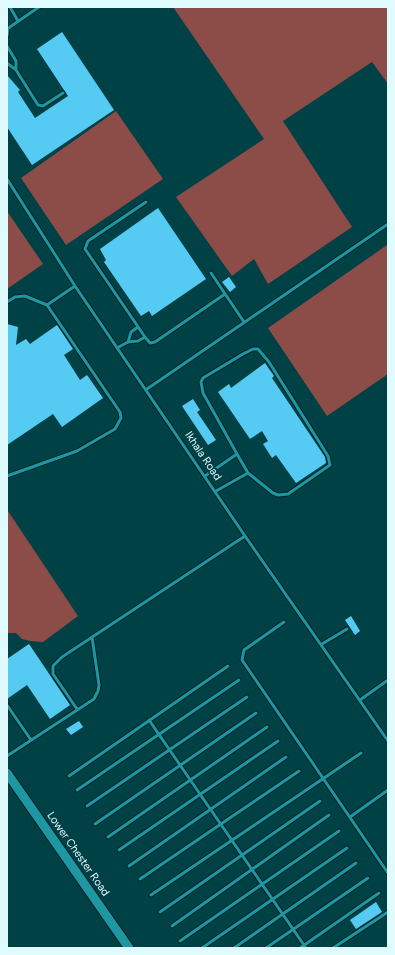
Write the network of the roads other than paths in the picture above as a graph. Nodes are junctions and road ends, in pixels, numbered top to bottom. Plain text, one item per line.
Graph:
1 (10, 7) edge
2 (39, 7) edge
3 (18, 21) junction
4 (8, 28) edge
5 (7, 36) edge
6 (7, 46) edge
7 (7, 63) edge
8 (16, 70) junction
9 (63, 93) dead end
10 (7, 179) edge
11 (146, 202) dead end
12 (388, 224) edge
13 (211, 273) dead end
14 (75, 286) junction
15 (225, 294) junction
16 (7, 302) edge
17 (48, 305) junction
18 (244, 322) junction
19 (138, 327) junction
20 (145, 337) junction
21 (128, 342) junction
22 (117, 348) junction
23 (147, 390) junction
24 (237, 454) junction
25 (248, 473) junction
26 (7, 476) edge
27 (205, 476) junction
28 (216, 491) junction
29 (245, 536) junction
30 (284, 622) dead end
31 (347, 629) dead end
32 (92, 637) junction
33 (322, 644) junction
34 (228, 666) dead end
35 (239, 680) dead end
36 (388, 680) edge
37 (247, 697) dead end
38 (360, 700) junction
39 (7, 704) edge
40 (77, 709) junction
41 (256, 713) dead end
42 (150, 720) junction
43 (267, 727) dead end
44 (159, 734) junction
45 (31, 740) junction
46 (278, 741) dead end
47 (388, 741) edge
48 (169, 750) junction
49 (361, 753) dead end
50 (7, 756) edge
51 (286, 757) dead end
52 (180, 765) junction
53 (299, 771) dead end
54 (7, 773) edge
55 (69, 776) dead end
56 (323, 778) junction
57 (189, 780) junction
58 (77, 790) dead end
59 (388, 790) edge
60 (200, 794) junction
61 (320, 801) dead end
62 (87, 806) dead end
63 (211, 809) junction
64 (329, 815) dead end
65 (350, 817) junction
66 (95, 824) dead end
67 (220, 824) junction
68 (339, 831) dead end
69 (108, 837) dead end
70 (230, 840) junction
71 (347, 848) dead end
72 (119, 850) dead end
73 (241, 855) junction
74 (356, 863) dead end
75 (129, 866) dead end
76 (251, 869) junction
77 (388, 873) edge
78 (368, 878) dead end
79 (140, 879) dead end
80 (262, 884) junction
81 (379, 894) dead end
82 (151, 895) dead end
83 (272, 900) junction
84 (160, 912) dead end
85 (388, 912) edge
86 (282, 914) junction
87 (172, 926) dead end
88 (293, 930) junction
89 (180, 941) dead end
90 (305, 947) edge
91 (129, 948) edge
92 (202, 948) edge
93 (234, 948) edge
94 (266, 948) edge
95 (300, 948) edge
96 (332, 948) edge

1 - 3 lane
2 - 3 lane
3 - 4 lane
4 - 5 lane
6 - 8 lane
7 - 8 lane
8 - 9 lane
10 - 14 lane, Ikhala Road
11 - 19 lane
12 - 18 lane
13 - 15 lane
14 - 17 lane
14 - 22 lane, Ikhala Road
15 - 18 lane
15 - 20 lane
16 - 17 lane
17 - 26 lane
18 - 23 lane
19 - 20 lane
19 - 21 lane
20 - 21 lane
21 - 22 lane
22 - 23 lane, Ikhala Road
23 - 27 lane, Ikhala Road
24 - 25 lane
24 - 25 lane
24 - 27 lane
25 - 28 lane
27 - 28 lane, Ikhala Road
28 - 29 lane, Ikhala Road
29 - 32 lane
29 - 33 lane, Ikhala Road
30 - 56 lane
31 - 33 lane
32 - 40 lane
32 - 40 lane
33 - 38 lane, Ikhala Road
34 - 42 lane
35 - 44 lane
36 - 38 lane
37 - 48 lane
38 - 47 lane, Ikhala Road
39 - 45 lane
40 - 45 lane
41 - 52 lane
42 - 44 lane
42 - 55 lane
43 - 57 lane
44 - 48 lane
44 - 58 lane
45 - 50 lane
46 - 60 lane
48 - 52 lane
48 - 62 lane
49 - 56 lane
51 - 63 lane
52 - 57 lane
52 - 66 lane
53 - 67 lane
54 - 91 street, Lower Chester Road
56 - 65 lane
56 - 70 lane
57 - 60 lane
57 - 69 lane
59 - 65 lane
60 - 63 lane
60 - 72 lane
61 - 73 lane
63 - 67 lane
63 - 75 lane
64 - 76 lane
65 - 77 lane
67 - 70 lane
67 - 79 lane
68 - 80 lane
70 - 73 lane
70 - 82 lane
71 - 83 lane
73 - 76 lane
73 - 84 lane
74 - 86 lane
76 - 80 lane
76 - 87 lane
78 - 88 lane
80 - 83 lane
80 - 89 lane
81 - 90 lane
83 - 86 lane
83 - 92 lane
85 - 96 lane
86 - 88 lane
86 - 93 lane
88 - 90 lane
88 - 94 lane
90 - 95 lane

